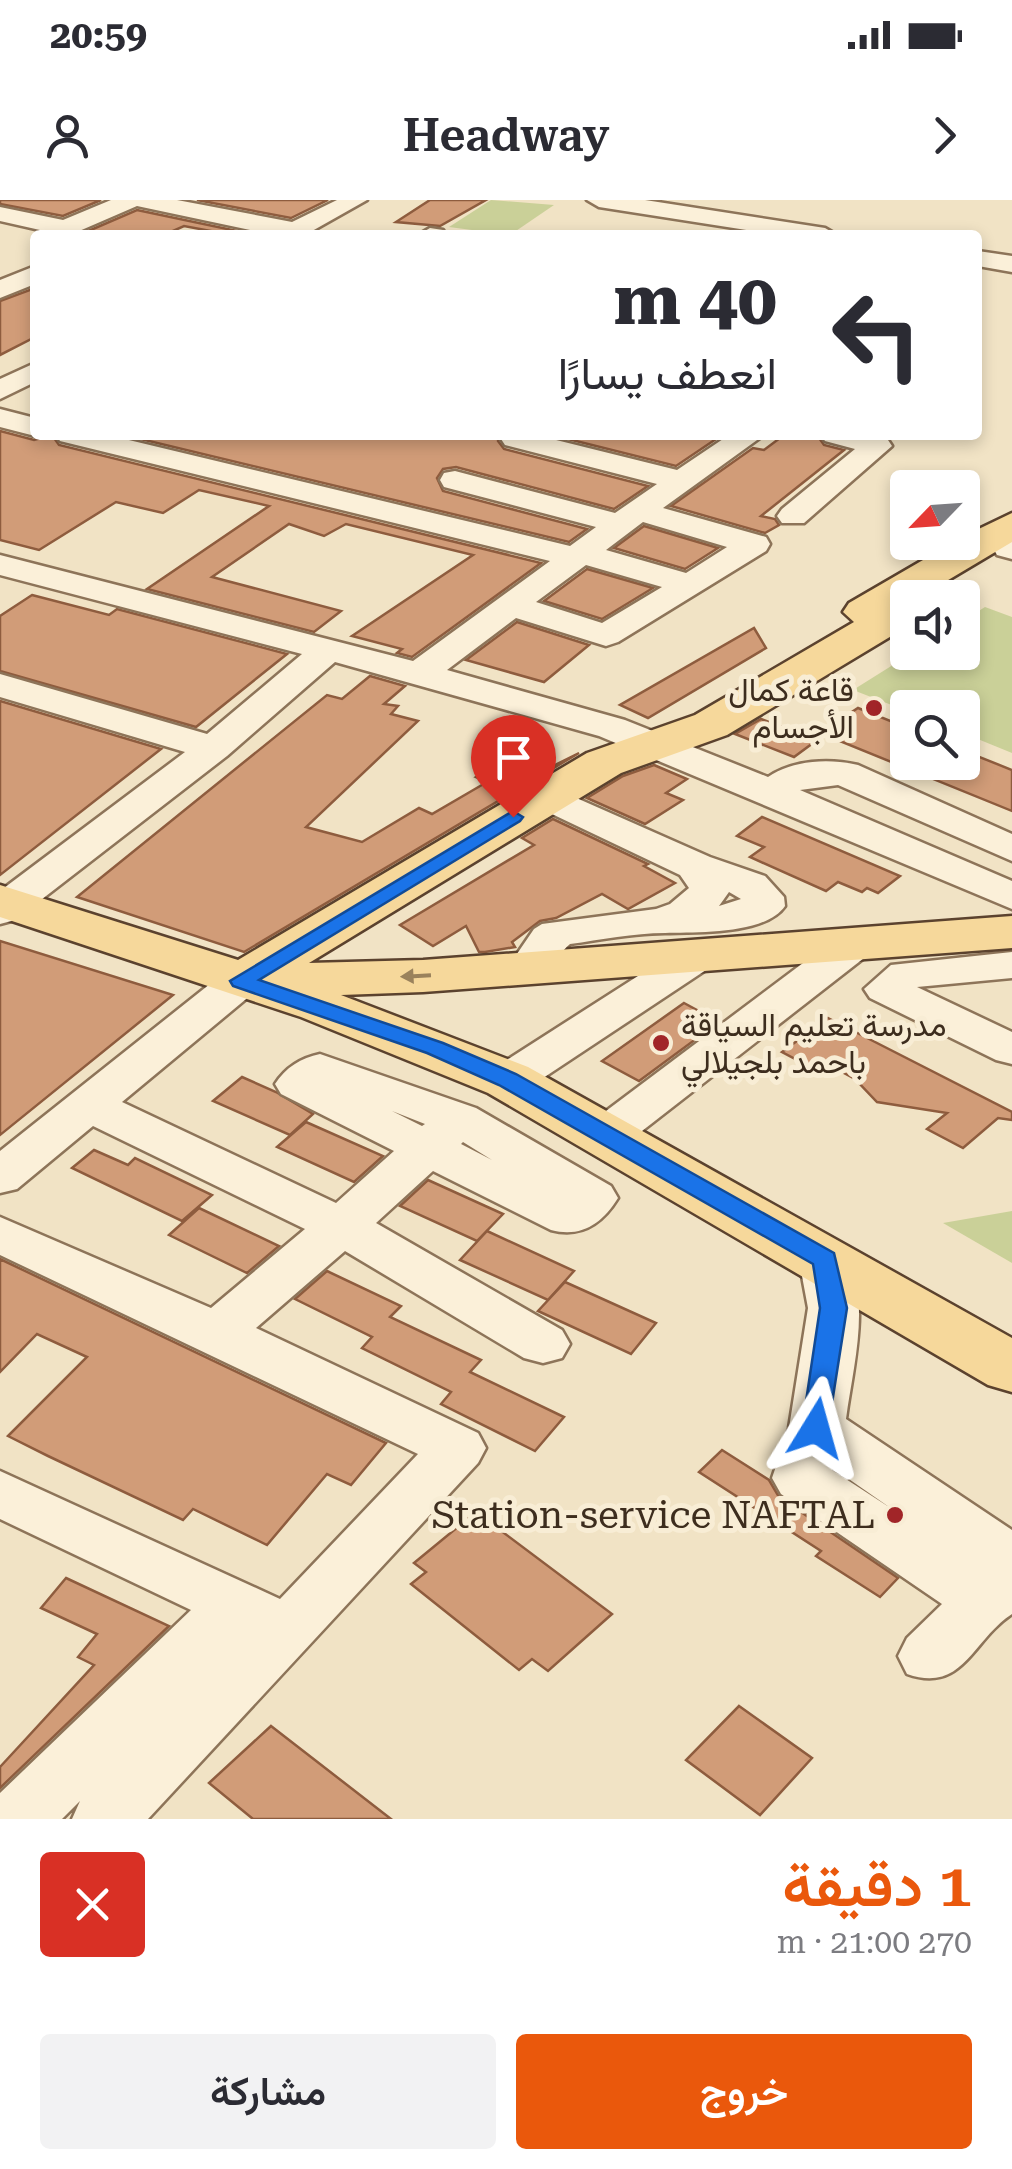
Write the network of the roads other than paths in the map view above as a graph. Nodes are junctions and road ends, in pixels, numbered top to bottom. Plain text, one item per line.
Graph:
1 (13, 200) edge
2 (131, 200) edge
3 (140, 200) edge
4 (599, 200) edge
5 (663, 200) edge
6 (348, 201) edge
7 (0, 206) edge
8 (0, 214) edge
9 (214, 214) junction
10 (759, 214) dead end
11 (54, 230) edge
12 (59, 230) edge
13 (182, 230) edge
14 (282, 230) edge
15 (295, 230) edge
16 (793, 230) edge
17 (982, 260) edge
18 (1012, 264) edge
19 (30, 276) edge
20 (0, 290) edge
21 (30, 347) edge
22 (0, 362) edge
23 (30, 370) edge
24 (30, 374) edge
25 (0, 390) edge
26 (0, 418) edge
27 (30, 425) edge
28 (91, 440) edge
29 (515, 440) edge
30 (530, 440) edge
31 (732, 440) edge
32 (855, 440) edge
33 (682, 481) junction
34 (793, 516) dead end
35 (629, 517) junction
36 (1011, 542) edge
37 (578, 555) junction
38 (18, 570) edge
39 (953, 580) edge
40 (690, 584) junction
41 (0, 595) edge
42 (510, 605) junction
43 (890, 619) edge
44 (327, 651) junction
45 (419, 673) junction
46 (0, 685) edge
47 (652, 743) junction
48 (214, 748) junction
49 (772, 792) junction
50 (547, 796) junction
51 (1012, 849) edge
52 (696, 866) junction
53 (1012, 896) edge
54 (3, 905) edge
55 (1012, 932) edge
56 (684, 937) junction
57 (858, 942) junction
58 (1012, 965) edge
59 (522, 968) junction
60 (241, 981) junction
61 (435, 1048) junction
62 (1010, 1054) edge
63 (508, 1080) junction
64 (90, 1106) junction
65 (444, 1134) dead end
66 (607, 1134) junction
67 (0, 1177) edge
68 (343, 1227) junction
69 (0, 1234) edge
70 (825, 1260) junction
71 (216, 1332) junction
72 (544, 1344) dead end
73 (1012, 1368) edge
74 (0, 1493) edge
75 (1003, 1582) edge
76 (261, 1618) junction
77 (928, 1656) dead end
78 (18, 1819) edge
79 (104, 1819) edge

1 - 7 street
2 - 12 street
3 - 9 street
4 - 16 street
5 - 10 street
6 - 15 street
8 - 11 street
9 - 13 street
9 - 14 street
17 - 18 street
19 - 20 street
21 - 22 street
22 - 23 street
24 - 25 street
26 - 27 street
28 - 37 street
29 - 35 street
30 - 33 street
31 - 33 street
32 - 34 street
33 - 35 street
35 - 37 street
35 - 40 street
36 - 39 main road
36 - 47 main road
37 - 40 street
37 - 42 street
38 - 41 street
38 - 44 street
40 - 42 street
42 - 45 street
43 - 47 main road
44 - 45 street
44 - 48 street
45 - 47 street
46 - 48 street
47 - 49 street
47 - 50 main road
48 - 54 street
49 - 51 street
49 - 53 street
50 - 52 street
50 - 60 main road
52 - 56 street
52 - 56 street
54 - 60 main road
55 - 57 main road
56 - 57 main road
56 - 59 main road
56 - 63 street
57 - 66 street
58 - 62 street
59 -> 60 main road
59 - 61 main road
60 - 61 main road
60 - 64 street
61 - 63 main road
63 - 66 main road
64 - 67 street
64 - 68 street
65 - 68 street
66 - 70 main road
68 - 71 street
68 - 72 street
69 - 71 street
70 - 73 main road
70 - 75 street
71 - 76 street
74 - 76 street
75 - 77 street
76 - 78 street
76 - 79 street

